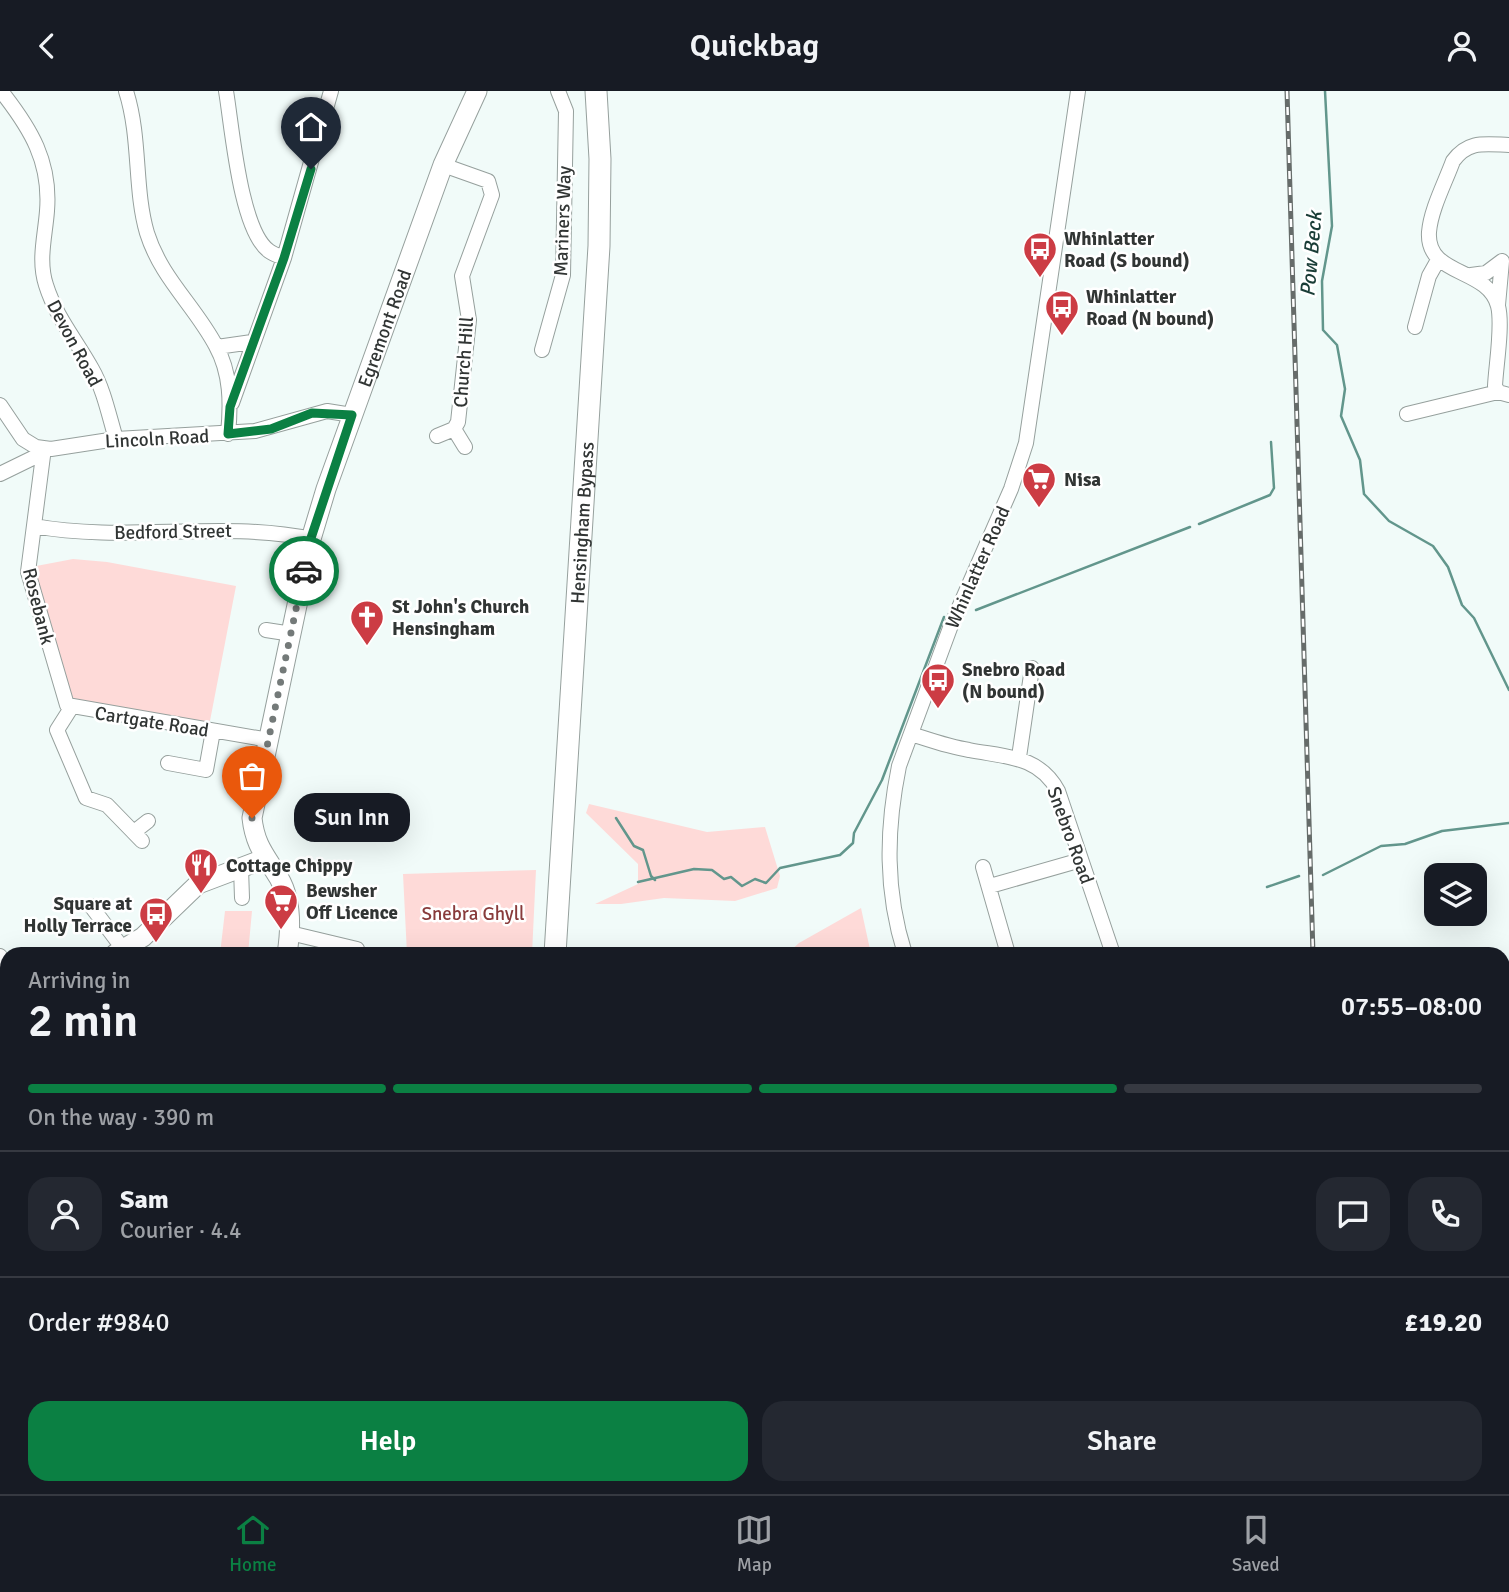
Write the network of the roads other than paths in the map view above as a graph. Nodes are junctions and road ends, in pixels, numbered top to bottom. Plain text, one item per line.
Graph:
1 (1, 91) edge
2 (126, 91) edge
3 (226, 91) edge
4 (331, 91) edge
5 (477, 91) edge
6 (558, 91) edge
7 (596, 91) edge
8 (1078, 91) edge
9 (1509, 145) edge
10 (443, 165) junction
11 (284, 258) junction
12 (1438, 260) junction
13 (1471, 275) junction
14 (1498, 307) junction
15 (1415, 327) dead end
16 (252, 342) junction
17 (217, 347) junction
18 (542, 350) dead end
19 (1503, 394) edge
20 (0, 405) edge
21 (230, 407) junction
22 (1407, 414) dead end
23 (352, 415) junction
24 (454, 429) junction
25 (228, 434) junction
26 (437, 436) dead end
27 (116, 439) junction
28 (465, 447) dead end
29 (43, 451) junction
30 (0, 474) edge
31 (34, 526) junction
32 (311, 538) junction
33 (266, 630) dead end
34 (292, 634) junction
35 (1032, 668) dead end
36 (74, 708) junction
37 (213, 731) junction
38 (911, 734) junction
39 (269, 740) junction
40 (1019, 757) junction
41 (168, 763) dead end
42 (148, 821) dead end
43 (264, 859) junction
44 (1081, 860) junction
45 (983, 867) dead end
46 (241, 868) junction
47 (990, 885) junction
48 (242, 898) dead end
49 (91, 906) dead end
50 (290, 933) junction
51 (116, 947) edge
52 (127, 947) edge
53 (288, 947) edge
54 (349, 947) edge
55 (555, 947) edge
56 (903, 947) edge
57 (1006, 947) edge
58 (1111, 947) edge

1 - 27 street, Devon Road
2 - 17 street
3 - 11 street
4 - 11 street
5 - 10 main road, Egremont Road
6 - 18 street, Mariners Way
7 - 55 highway, Hensingham Bypass
8 - 38 street, Whinlatter Road
9 - 12 street
10 - 23 main road, Egremont Road
10 - 24 street, Church Hill
11 - 16 street
12 - 13 street
12 - 15 street
13 - 14 street
13 - 14 street
14 - 19 street
16 - 17 street
16 - 21 street
17 - 21 street
19 - 22 street
20 - 29 street
21 - 25 street
23 - 25 street, Lincoln Road
23 - 32 main road, Egremont Road
24 - 26 street, Church Hill
24 - 28 street, Church Hill
25 - 27 street, Lincoln Road
27 - 29 street, Lincoln Road
29 - 30 street
29 - 31 street, Rosebank
31 - 32 street, Bedford Street
31 - 36 street, Rosebank
32 - 34 main road, Egremont Road
33 - 34 street
34 - 39 main road, Egremont Road
35 - 40 street
36 - 37 street, Cartgate Road
36 - 42 street
37 - 39 street, Cartgate Road
37 - 41 street
38 - 40 street, Snebro Road
38 - 56 street, Whinlatter Road
39 - 43 main road, Egremont Road
40 - 44 street, Snebro Road
43 - 46 main road
43 - 50 main road, Egremont Road
44 - 47 street
44 - 58 street, Snebro Road
45 - 47 street
46 - 48 street
46 - 52 main road
47 - 57 street
49 - 51 street
50 - 53 main road, Egremont Road
50 - 54 street

